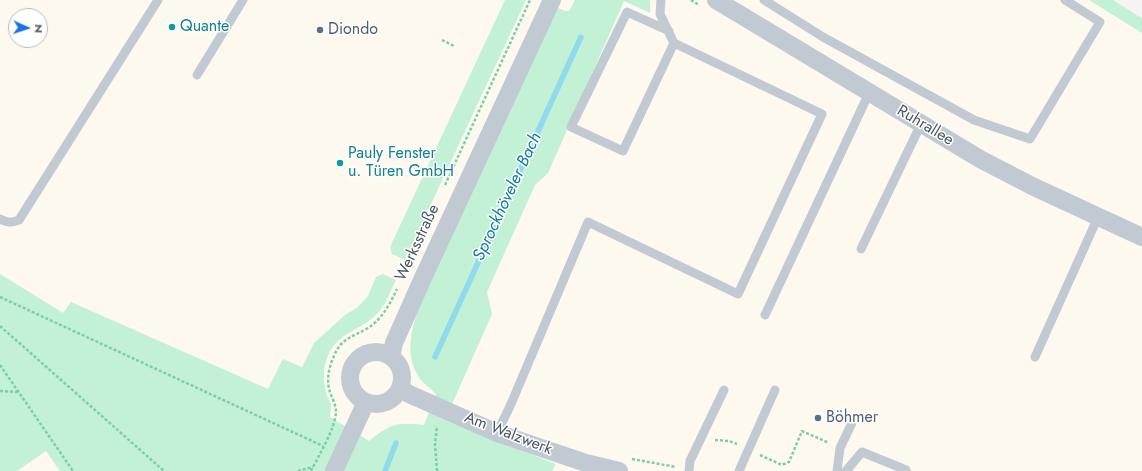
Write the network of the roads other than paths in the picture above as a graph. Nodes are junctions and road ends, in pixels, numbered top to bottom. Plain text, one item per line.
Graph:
1 (158, 0) edge
2 (243, 0) edge
3 (552, 0) edge
4 (661, 0) edge
5 (716, 0) edge
6 (764, 0) edge
7 (1065, 0) edge
8 (669, 31) junction
9 (674, 43) junction
10 (197, 75) dead end
11 (869, 93) junction
12 (920, 124) junction
13 (1098, 217) junction
14 (2, 222) edge
15 (1142, 237) edge
16 (861, 249) dead end
17 (765, 315) dead end
18 (391, 356) junction
19 (1035, 356) dead end
20 (400, 388) junction
21 (724, 390) dead end
22 (775, 390) dead end
23 (366, 402) junction
24 (852, 423) dead end
25 (497, 433) junction
26 (584, 467) edge
27 (906, 470) edge
28 (334, 471) edge
29 (619, 471) edge
30 (689, 471) edge
31 (739, 471) edge
32 (837, 471) edge
33 (846, 471) edge

1 - 14 lane
2 - 10 lane
3 - 18 street, Werksstraße
4 - 8 lane
5 - 11 street, Ruhrallee
6 - 7 lane
8 - 9 lane
8 - 9 lane
9 - 25 lane
11 - 12 street, Ruhrallee
11 - 17 lane
12 - 13 street, Ruhrallee
12 - 16 lane
13 - 15 street, Ruhrallee
13 - 19 lane
18 - 20 street
18 - 23 street
20 - 23 street
20 - 25 street, Am Walzwerk
21 - 30 lane
22 - 31 lane
23 - 28 street
24 - 32 lane
25 - 26 street, Am Walzwerk
26 - 29 street, Am Walzwerk
27 - 33 lane

